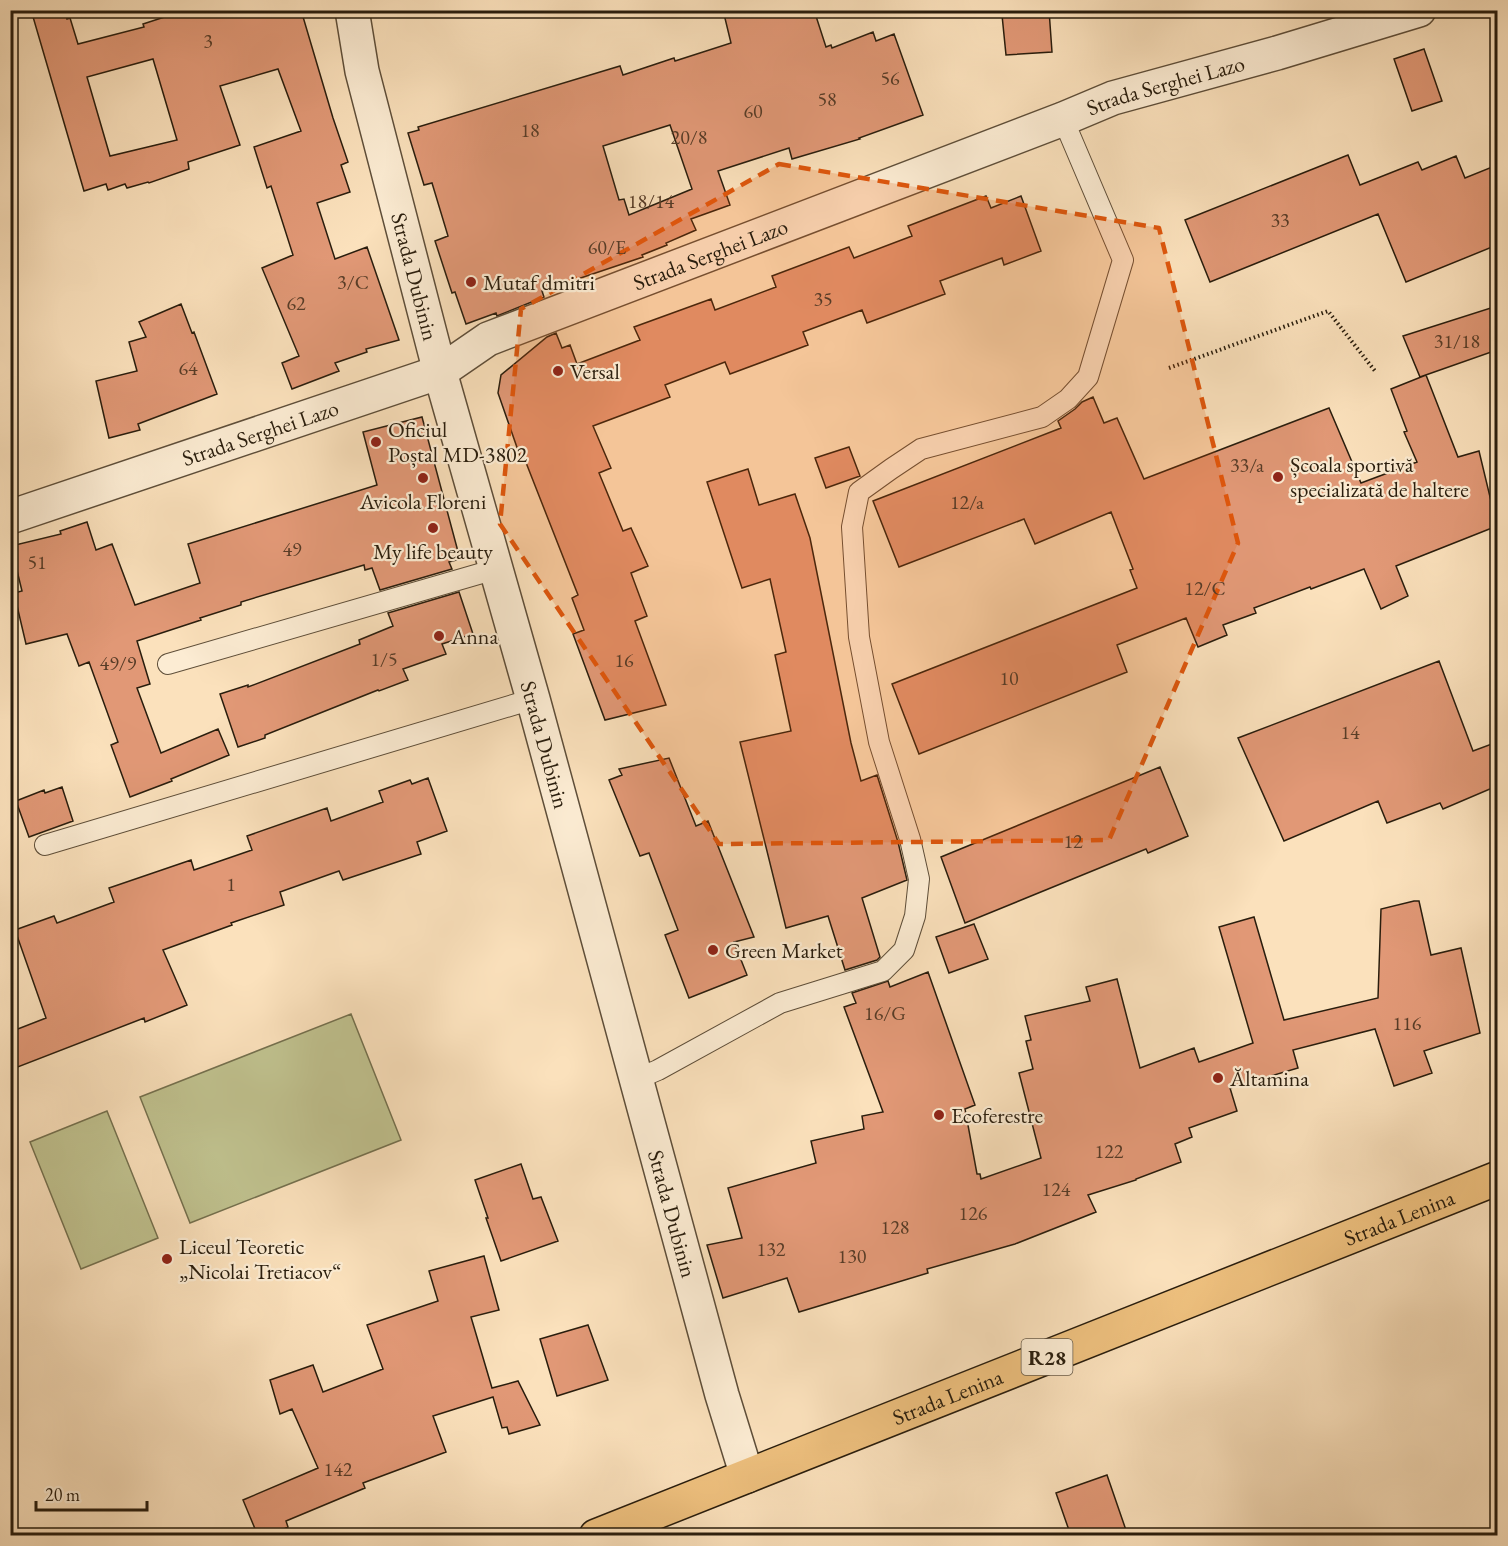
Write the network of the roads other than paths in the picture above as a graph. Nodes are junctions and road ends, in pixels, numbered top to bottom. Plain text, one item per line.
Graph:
1 (352, 10) edge
2 (1419, 10) edge
3 (1063, 119) junction
4 (440, 372) junction
5 (10, 518) edge
6 (496, 569) junction
7 (168, 664) dead end
8 (533, 699) junction
9 (45, 846) dead end
10 (637, 1079) junction
11 (1497, 1178) edge
12 (747, 1476) junction
13 (596, 1536) edge

1 - 4 street, Strada Dubinin
2 - 3 street, Strada Serghei Lazo
3 - 4 street, Strada Serghei Lazo
3 - 10 lane
4 - 5 street, Strada Serghei Lazo
4 - 6 street, Strada Dubinin
6 - 7 lane
6 - 8 street, Strada Dubinin
8 - 9 lane
8 - 10 street, Strada Dubinin
10 - 12 street, Strada Dubinin
11 - 12 main road, Strada Lenina / R28
12 - 13 main road, Strada Lenina / R28

